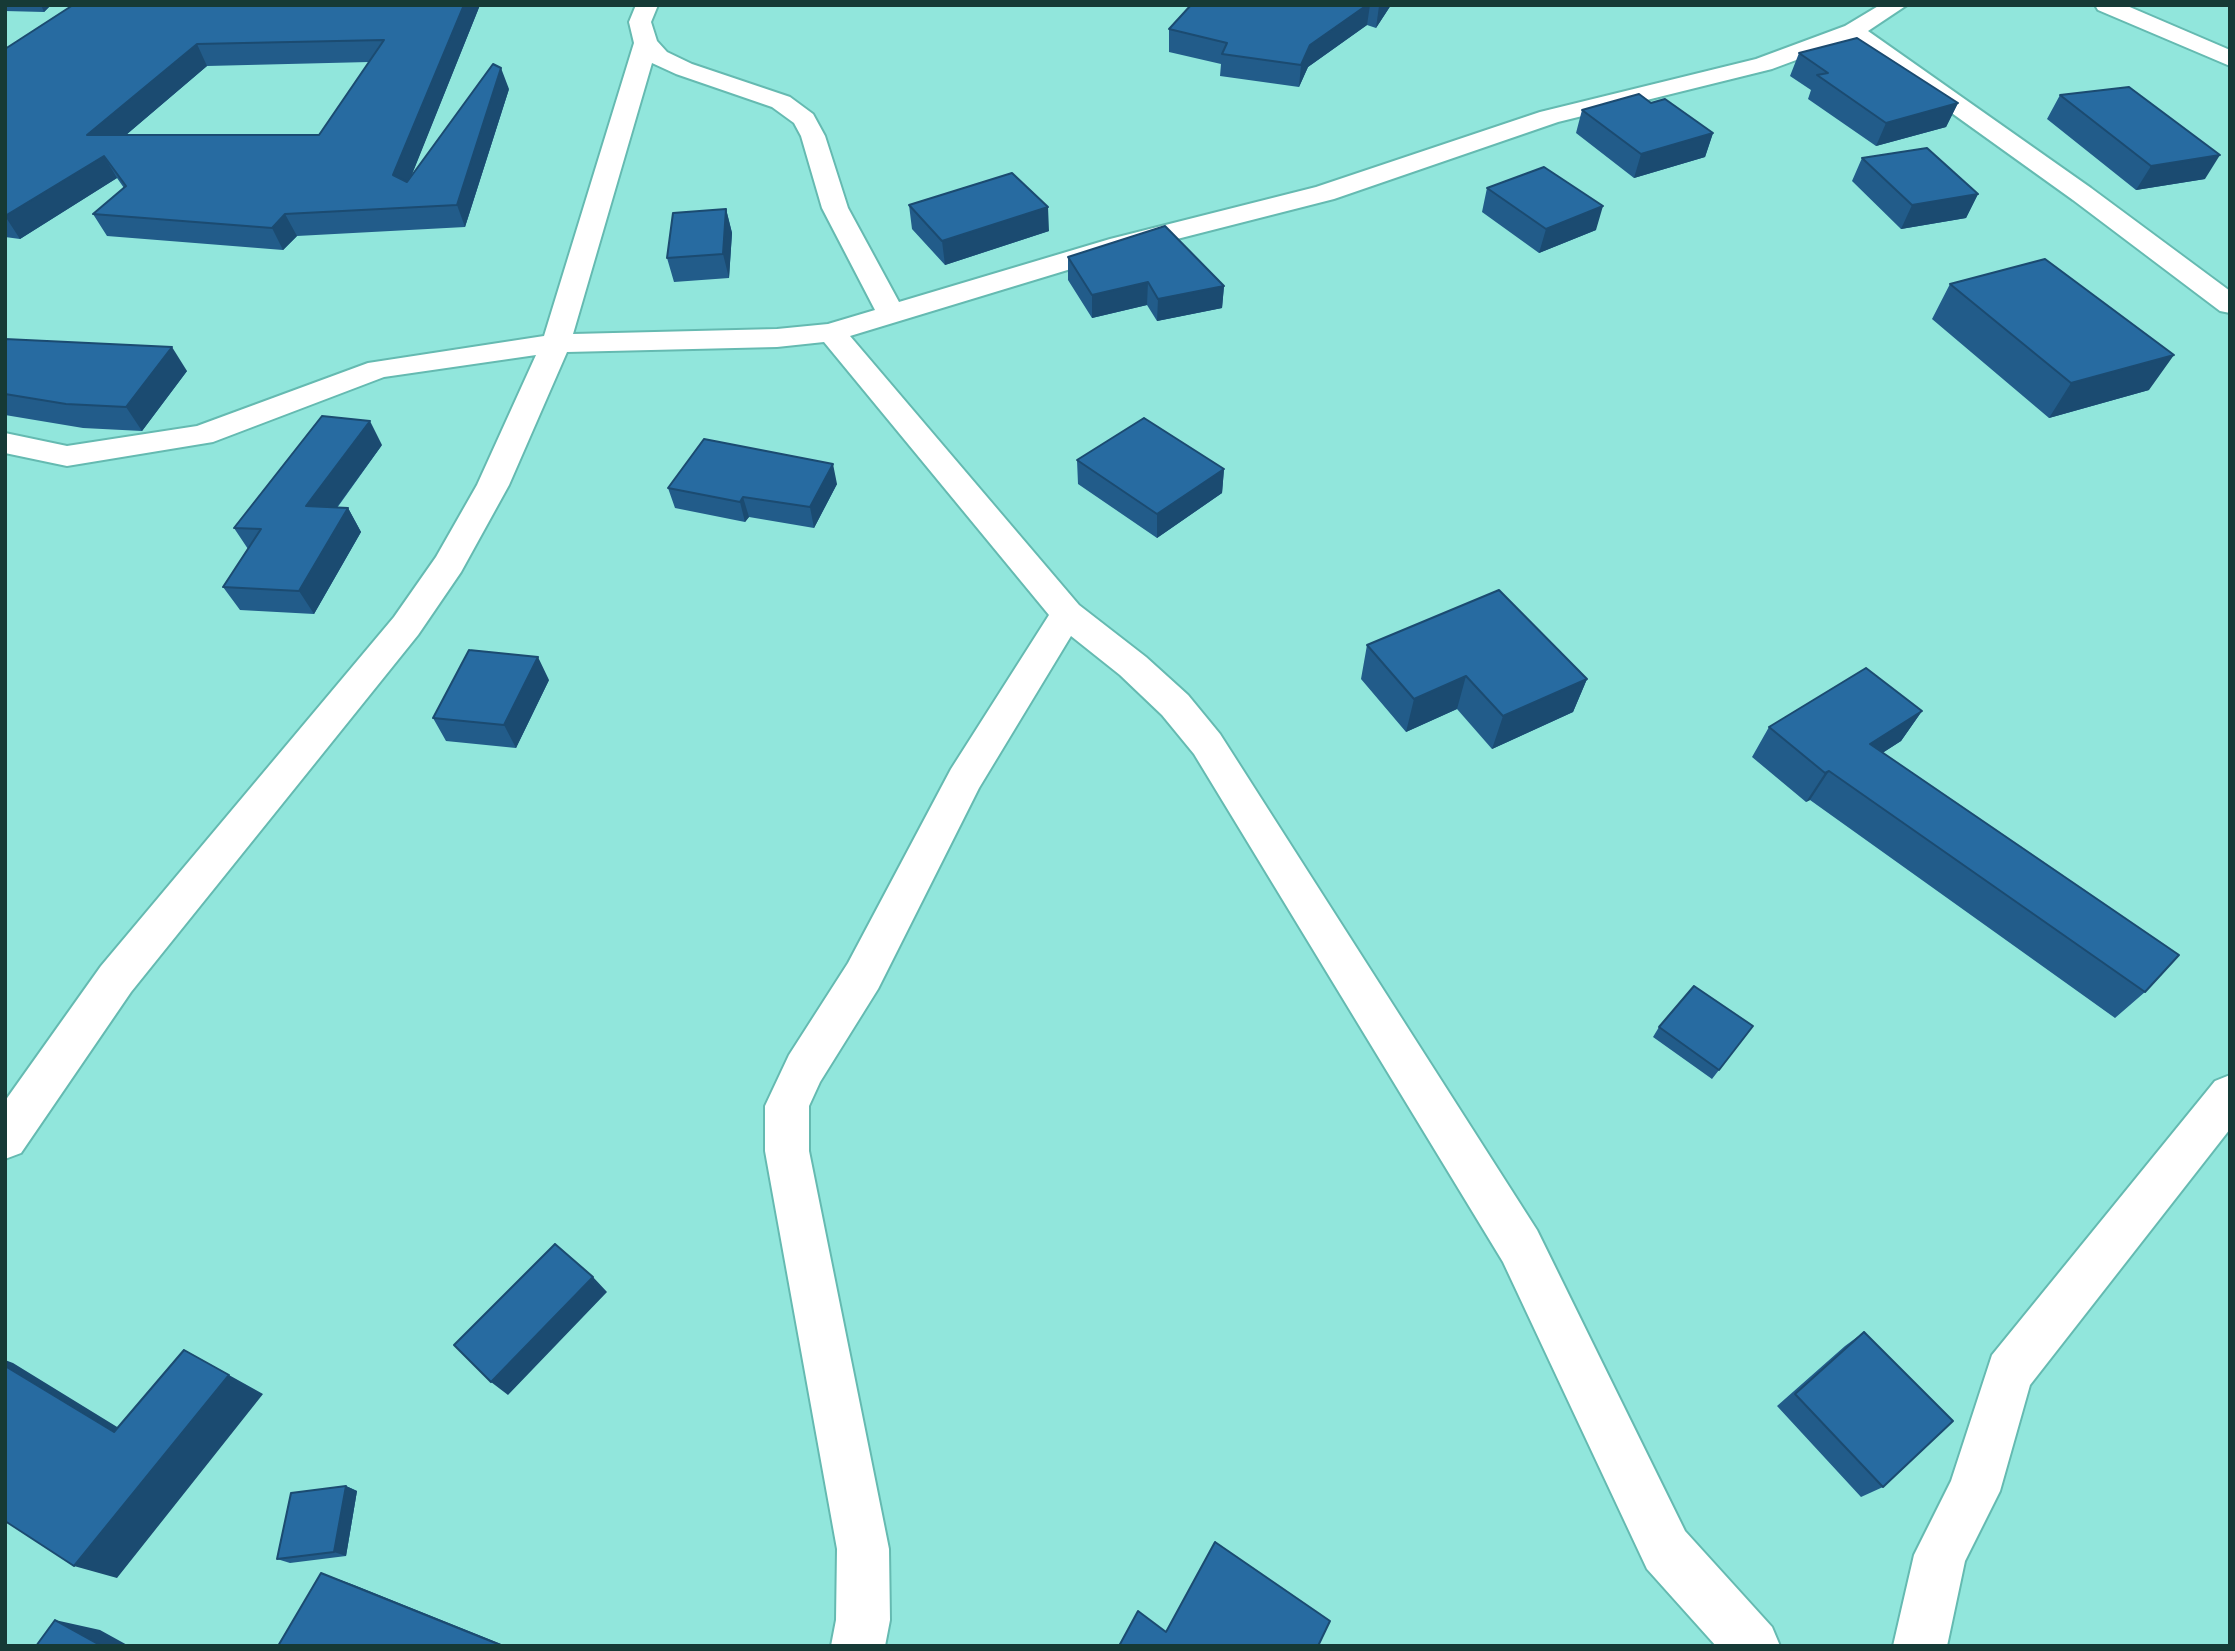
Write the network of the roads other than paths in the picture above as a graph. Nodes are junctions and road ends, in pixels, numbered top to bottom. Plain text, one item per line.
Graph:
1 (648, 5) edge
2 (1896, 5) edge
3 (2106, 5) edge
4 (1853, 31) junction
5 (646, 43) junction
6 (2230, 59) edge
7 (2230, 305) edge
8 (890, 312) junction
9 (831, 332) junction
10 (556, 343) junction
11 (5, 443) edge
12 (1067, 614) junction
13 (2230, 1095) edge
14 (5, 1138) edge
15 (859, 1646) edge
16 (1753, 1646) edge
17 (1920, 1646) edge

1 - 5 street
2 - 4 street
3 - 6 street
4 - 7 street
4 - 8 street
5 - 8 street
5 - 10 street
8 - 9 street
9 - 10 street
9 - 12 street
10 - 11 street
10 - 14 street
12 - 15 street
12 - 16 street
13 - 17 street

